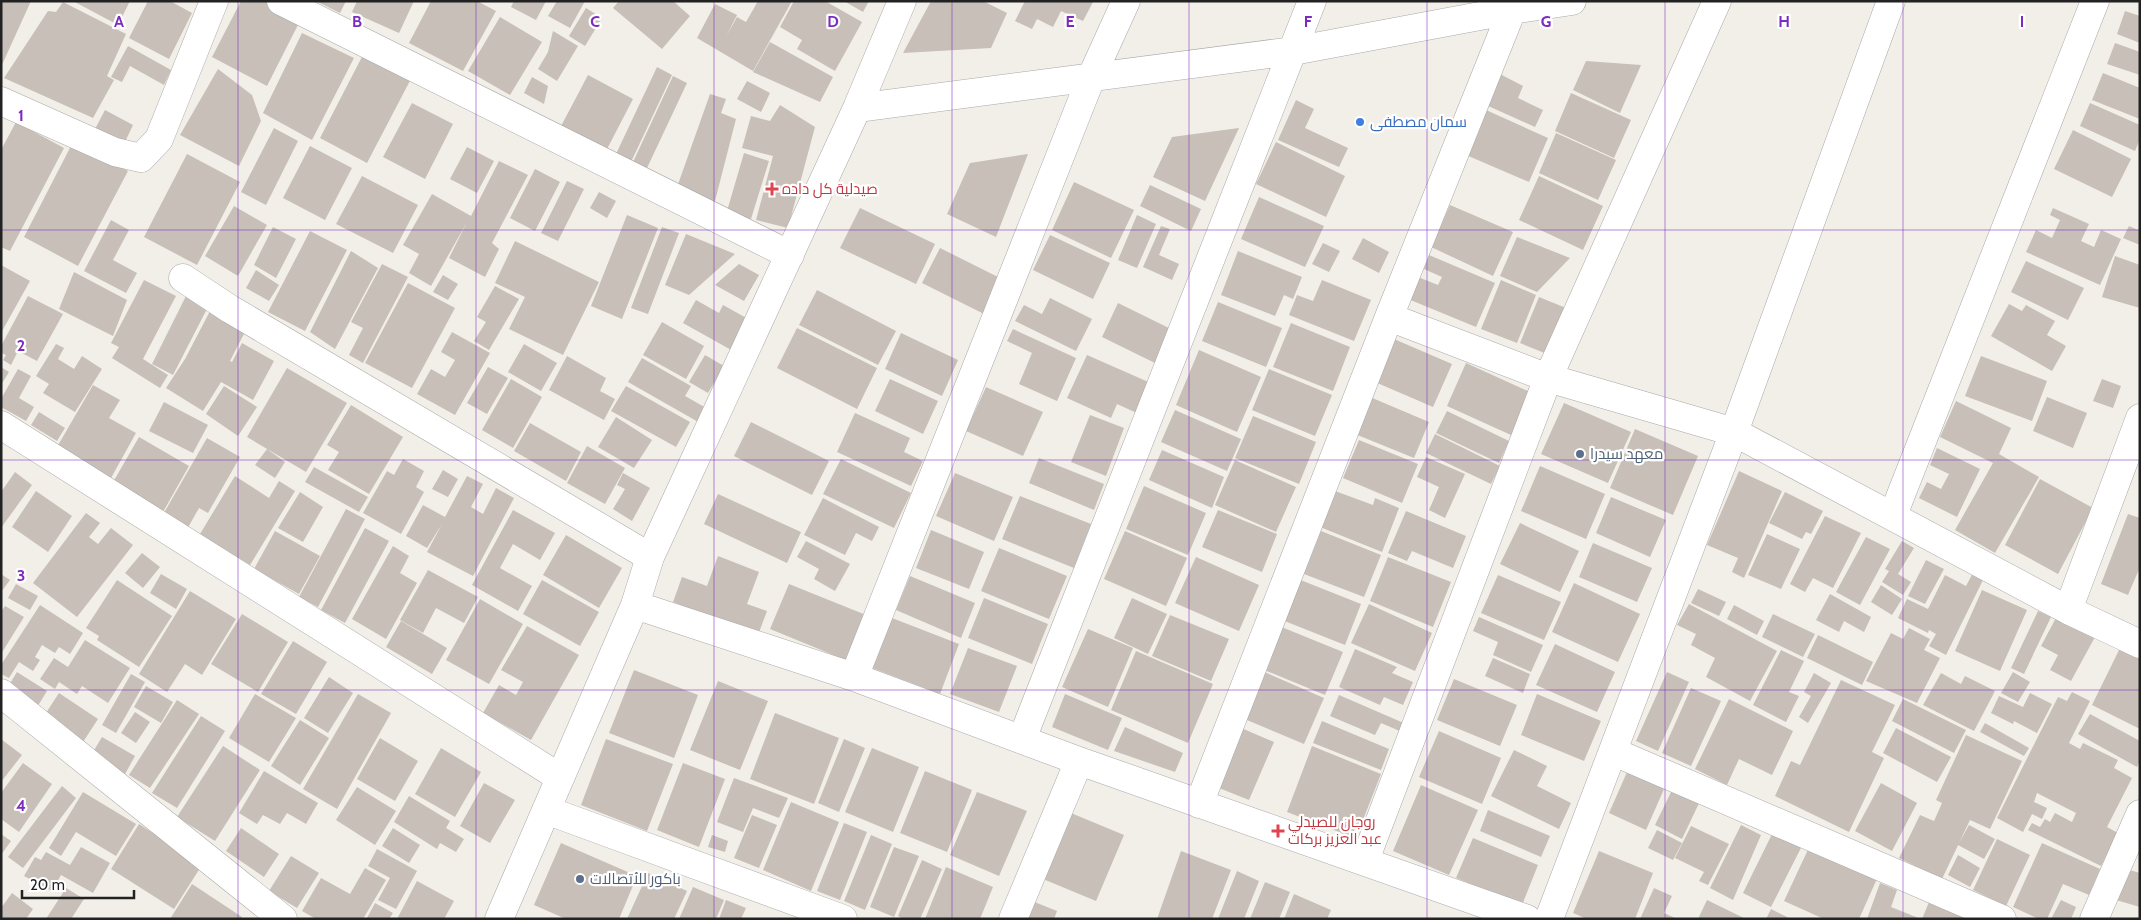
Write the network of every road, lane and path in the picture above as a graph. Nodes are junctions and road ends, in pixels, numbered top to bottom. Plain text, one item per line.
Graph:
1 (214, 1) edge
2 (281, 1) edge
3 (902, 1) edge
4 (1126, 1) edge
5 (1312, 1) edge
6 (1572, 1) edge
7 (1717, 1) edge
8 (1891, 1) edge
9 (2095, 1) edge
10 (1524, 6) edge
11 (1293, 52) junction
12 (1091, 78) junction
13 (1, 101) edge
14 (857, 108) junction
15 (790, 254) junction
16 (183, 278) dead end
17 (1388, 317) junction
18 (1548, 378) junction
19 (2140, 418) edge
20 (1, 425) edge
21 (1734, 432) junction
22 (1893, 515) junction
23 (650, 557) junction
24 (635, 605) junction
25 (2068, 610) junction
26 (2140, 644) edge
27 (854, 677) junction
28 (1, 693) edge
29 (1022, 739) junction
30 (1614, 752) junction
31 (1079, 761) junction
32 (559, 778) junction
33 (1199, 804) junction
34 (546, 810) junction
35 (2140, 814) edge
36 (1365, 860) junction
37 (283, 919) edge
38 (499, 919) edge
39 (843, 919) edge
40 (1013, 919) edge
41 (1527, 919) edge
42 (1549, 919) edge
43 (2002, 919) edge
44 (2094, 919) edge

1 - 13 street
2 - 15 street
3 - 14 street
4 - 12 street
5 - 11 street
6 - 10 street
7 - 18 street
8 - 21 street
9 - 22 street
10 - 11 street
10 - 17 street
11 - 12 street
11 - 29 street
12 - 14 street
12 - 27 street
14 - 15 street
15 - 23 street
16 - 23 street
17 - 18 street
17 - 33 street
18 - 21 street
18 - 36 street
19 - 25 street
20 - 32 street
21 - 22 street
21 - 30 street
22 - 25 street
23 - 24 street
24 - 27 street
24 - 32 street
25 - 26 street
27 - 29 street
28 - 37 street
29 - 31 street
30 - 42 street
30 - 43 street
31 - 33 street
31 - 40 street
32 - 34 street
33 - 36 street
34 - 38 street
34 - 39 street
35 - 44 street
36 - 41 street

